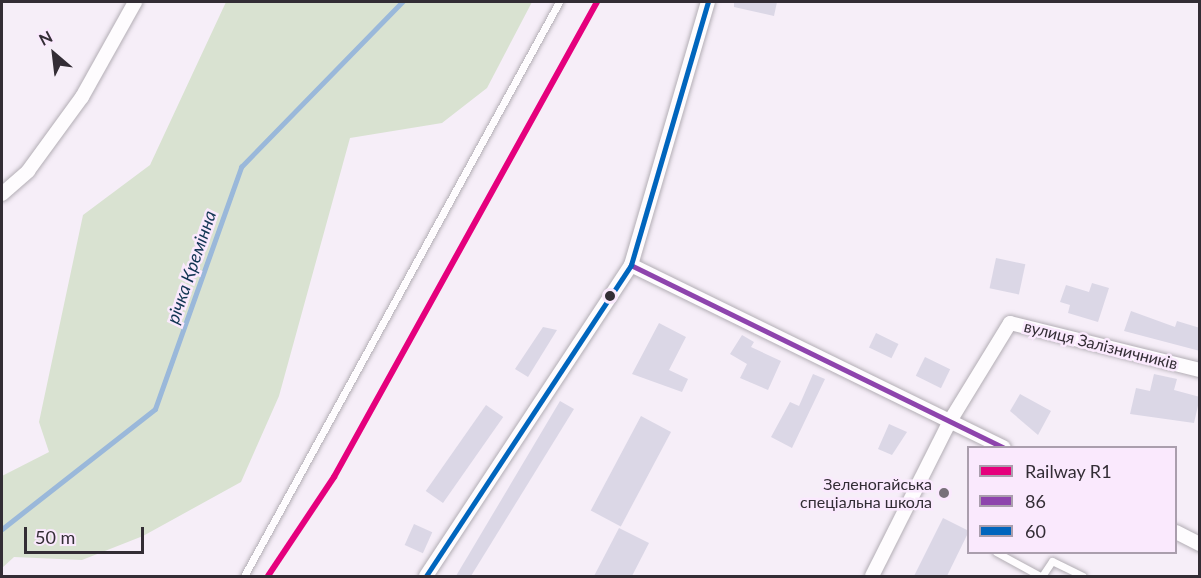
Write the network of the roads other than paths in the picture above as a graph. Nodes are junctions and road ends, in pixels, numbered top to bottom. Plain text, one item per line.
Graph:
1 (135, 2) edge
2 (559, 2) edge
3 (708, 2) edge
4 (2, 195) edge
5 (631, 265) junction
6 (1200, 370) edge
7 (950, 421) junction
8 (1002, 446) edge
9 (1177, 532) edge
10 (1200, 544) edge
11 (1000, 554) edge
12 (244, 576) edge
13 (426, 576) edge
14 (872, 576) edge
15 (1041, 576) edge
16 (1083, 576) edge

1 - 4 street
2 - 12 lane
3 - 5 street
5 - 7 street
5 - 13 street
6 - 7 street, вулиця Залізничників
7 - 8 street
7 - 14 street
9 - 10 street
11 - 15 lane
15 - 16 lane

